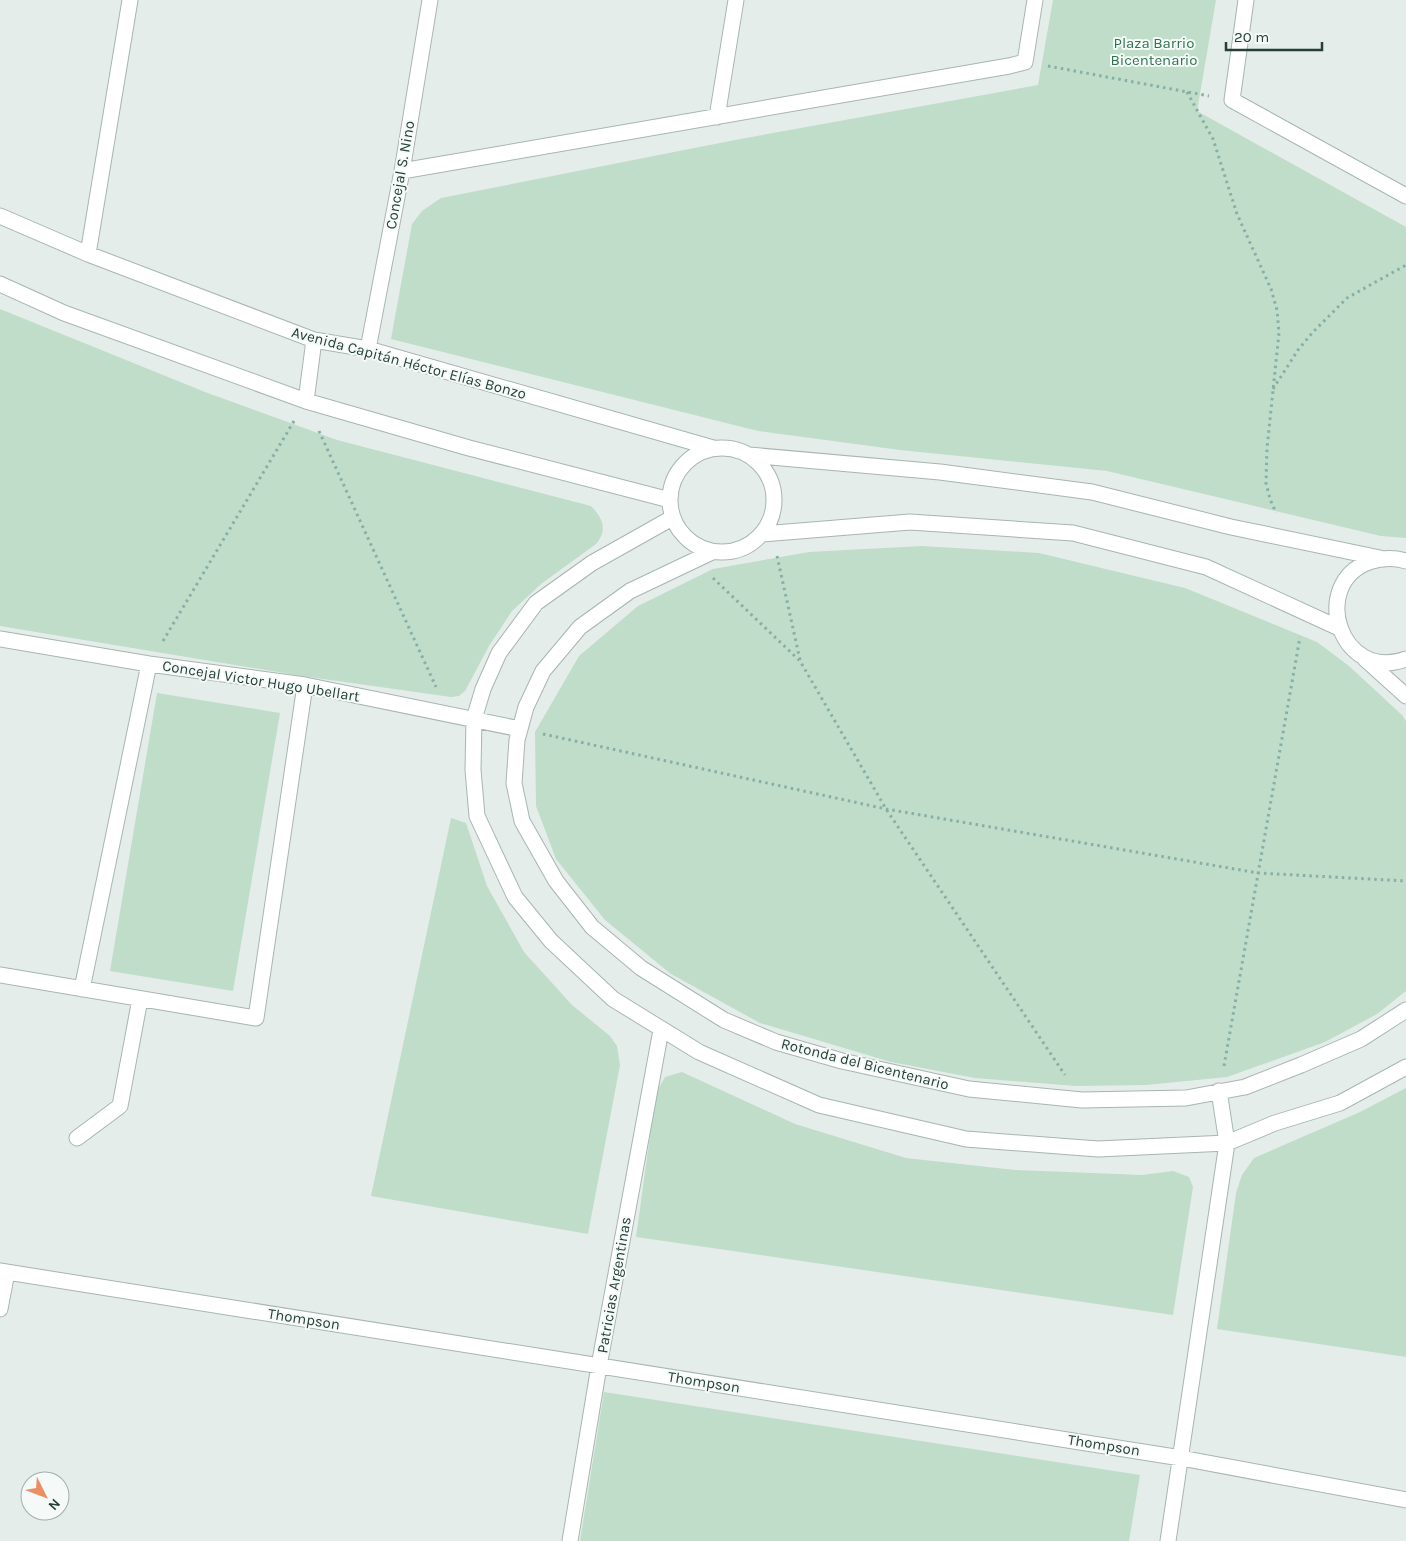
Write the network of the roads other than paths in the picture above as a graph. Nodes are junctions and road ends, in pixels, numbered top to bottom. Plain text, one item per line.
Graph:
1 (130, 0) edge
2 (430, 0) edge
3 (736, 0) edge
4 (1035, 0) edge
5 (1246, 0) edge
6 (716, 117) junction
7 (402, 171) junction
8 (1406, 196) edge
9 (0, 216) edge
10 (88, 254) junction
11 (0, 284) edge
12 (314, 340) junction
13 (368, 349) junction
14 (306, 401) junction
15 (713, 448) junction
16 (749, 455) junction
17 (670, 500) junction
18 (672, 518) junction
19 (767, 534) junction
20 (712, 552) junction
21 (1380, 558) junction
22 (1403, 560) edge
23 (1339, 628) junction
24 (0, 639) edge
25 (1362, 656) junction
26 (1406, 659) edge
27 (149, 664) junction
28 (305, 685) junction
29 (1406, 696) edge
30 (474, 719) junction
31 (520, 729) junction
32 (0, 975) edge
33 (82, 989) junction
34 (140, 999) junction
35 (1406, 1010) edge
36 (661, 1030) junction
37 (1406, 1067) edge
38 (1219, 1092) junction
39 (77, 1138) dead end
40 (1227, 1143) junction
41 (4, 1271) edge
42 (0, 1309) edge
43 (599, 1366) junction
44 (1181, 1458) junction
45 (1406, 1500) edge
46 (570, 1541) edge
47 (1168, 1541) edge

1 - 10 street
2 - 7 street, Concejal S. Nino
3 - 6 street
4 - 6 street
5 - 8 street
6 - 7 street
7 - 13 street, Concejal S. Nino
9 - 10 street, Avenida Capitán Héctor Elías Bonzo
10 - 12 street, Avenida Capitán Héctor Elías Bonzo
11 - 14 street
12 - 13 street, Avenida Capitán Héctor Elías Bonzo
12 - 14 street
13 - 15 street, Avenida Capitán Héctor Elías Bonzo
14 - 17 street
15 - 16 street
15 - 17 street
16 - 19 street
16 - 21 street
17 - 18 street
18 - 20 street
18 - 30 street
19 - 20 street
19 - 23 street
20 - 31 street, Rotonda del Bicentenario
21 - 22 street
21 - 23 street
23 - 25 street
24 - 27 street, Concejal Victor Hugo Ubellart
25 - 26 street
25 - 29 street
27 - 28 street, Concejal Victor Hugo Ubellart
27 - 33 street
28 - 30 street, Concejal Victor Hugo Ubellart
28 - 34 street
30 - 31 street, Concejal Victor Hugo Ubellart
30 - 36 street
31 - 38 street, Rotonda del Bicentenario
32 - 33 street
33 - 34 street
34 - 39 street
35 - 38 street, Rotonda del Bicentenario
36 - 40 street
36 - 43 street, Patricias Argentinas
37 - 40 street
38 - 40 street
40 - 44 street
41 - 42 street
41 - 43 street, Thompson
43 - 44 street, Thompson
43 - 46 street, Patricias Argentinas
44 - 45 street, Thompson
44 - 47 street

